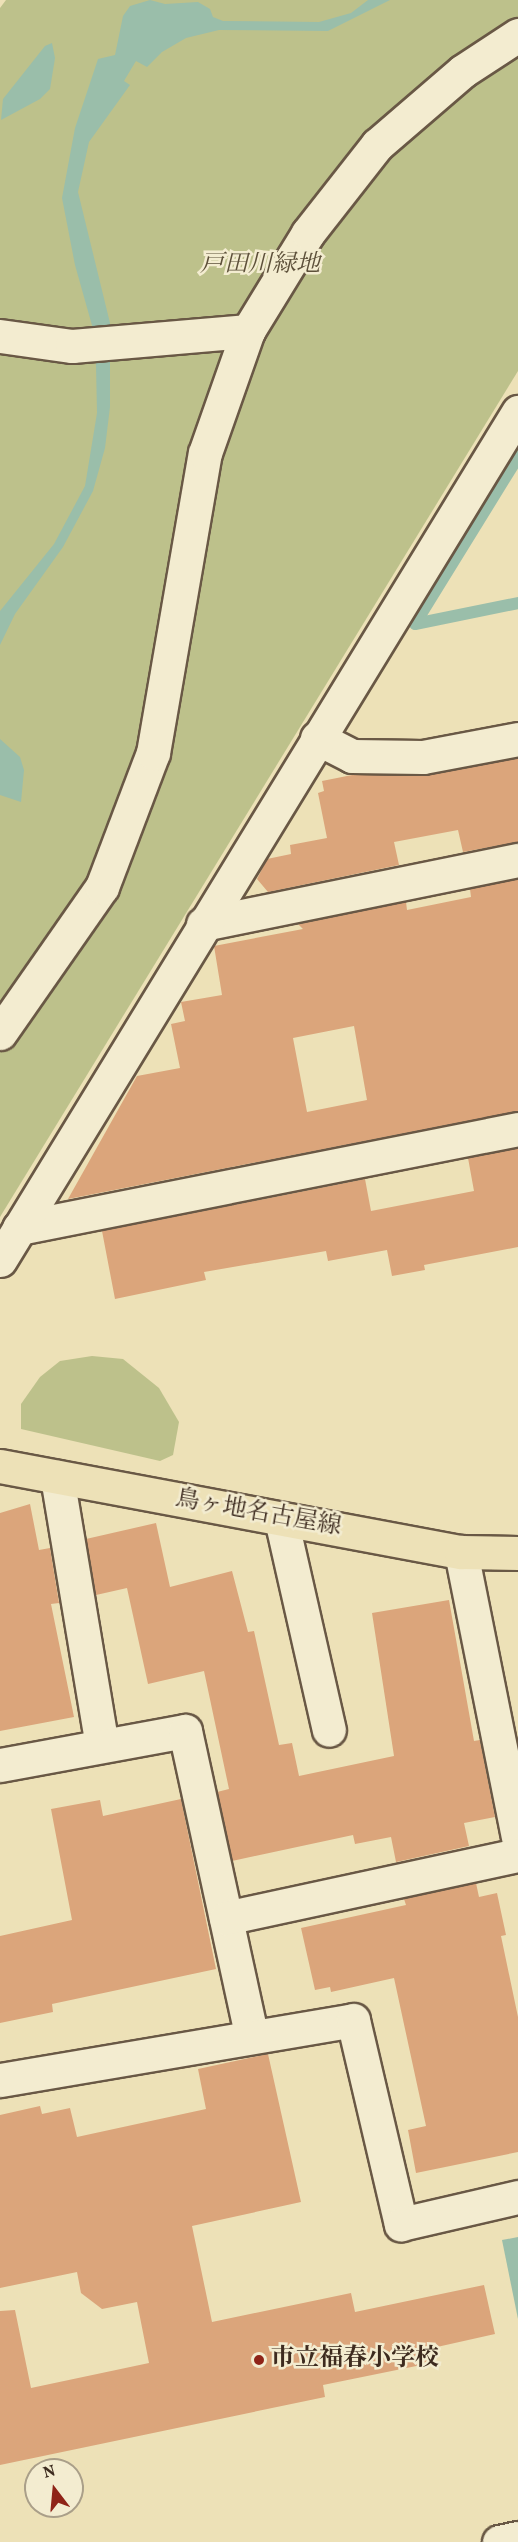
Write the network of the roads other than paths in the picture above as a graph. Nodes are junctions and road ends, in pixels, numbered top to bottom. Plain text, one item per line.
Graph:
1 (518, 35) edge
2 (248, 331) junction
3 (0, 336) edge
4 (518, 412) edge
5 (317, 738) junction
6 (518, 739) edge
7 (518, 860) edge
8 (204, 924) junction
9 (0, 1033) edge
10 (518, 1129) edge
11 (19, 1228) junction
12 (0, 1260) edge
13 (0, 1466) edge
14 (57, 1477) junction
15 (281, 1519) junction
16 (461, 1552) junction
17 (518, 1553) edge
18 (329, 1730) dead end
19 (102, 1745) junction
20 (0, 1765) edge
21 (518, 1836) edge
22 (518, 1855) edge
23 (226, 1918) junction
24 (251, 2034) junction
25 (0, 2080) edge
26 (518, 2197) edge
27 (518, 2538) edge
28 (499, 2542) edge

1 - 2 street
2 - 3 street
2 - 9 street
4 - 5 street
5 - 6 street
5 - 8 street
7 - 8 street
8 - 11 street
10 - 11 street
11 - 12 street
13 - 14 main road, 鳥ヶ地名古屋線
14 - 15 main road, 鳥ヶ地名古屋線
14 - 19 street
15 - 16 main road, 鳥ヶ地名古屋線
15 - 18 street
16 - 17 main road, 鳥ヶ地名古屋線
16 - 21 street
19 - 20 street
19 - 23 street
22 - 23 street
23 - 24 street
24 - 25 street
24 - 26 street
27 - 28 street

